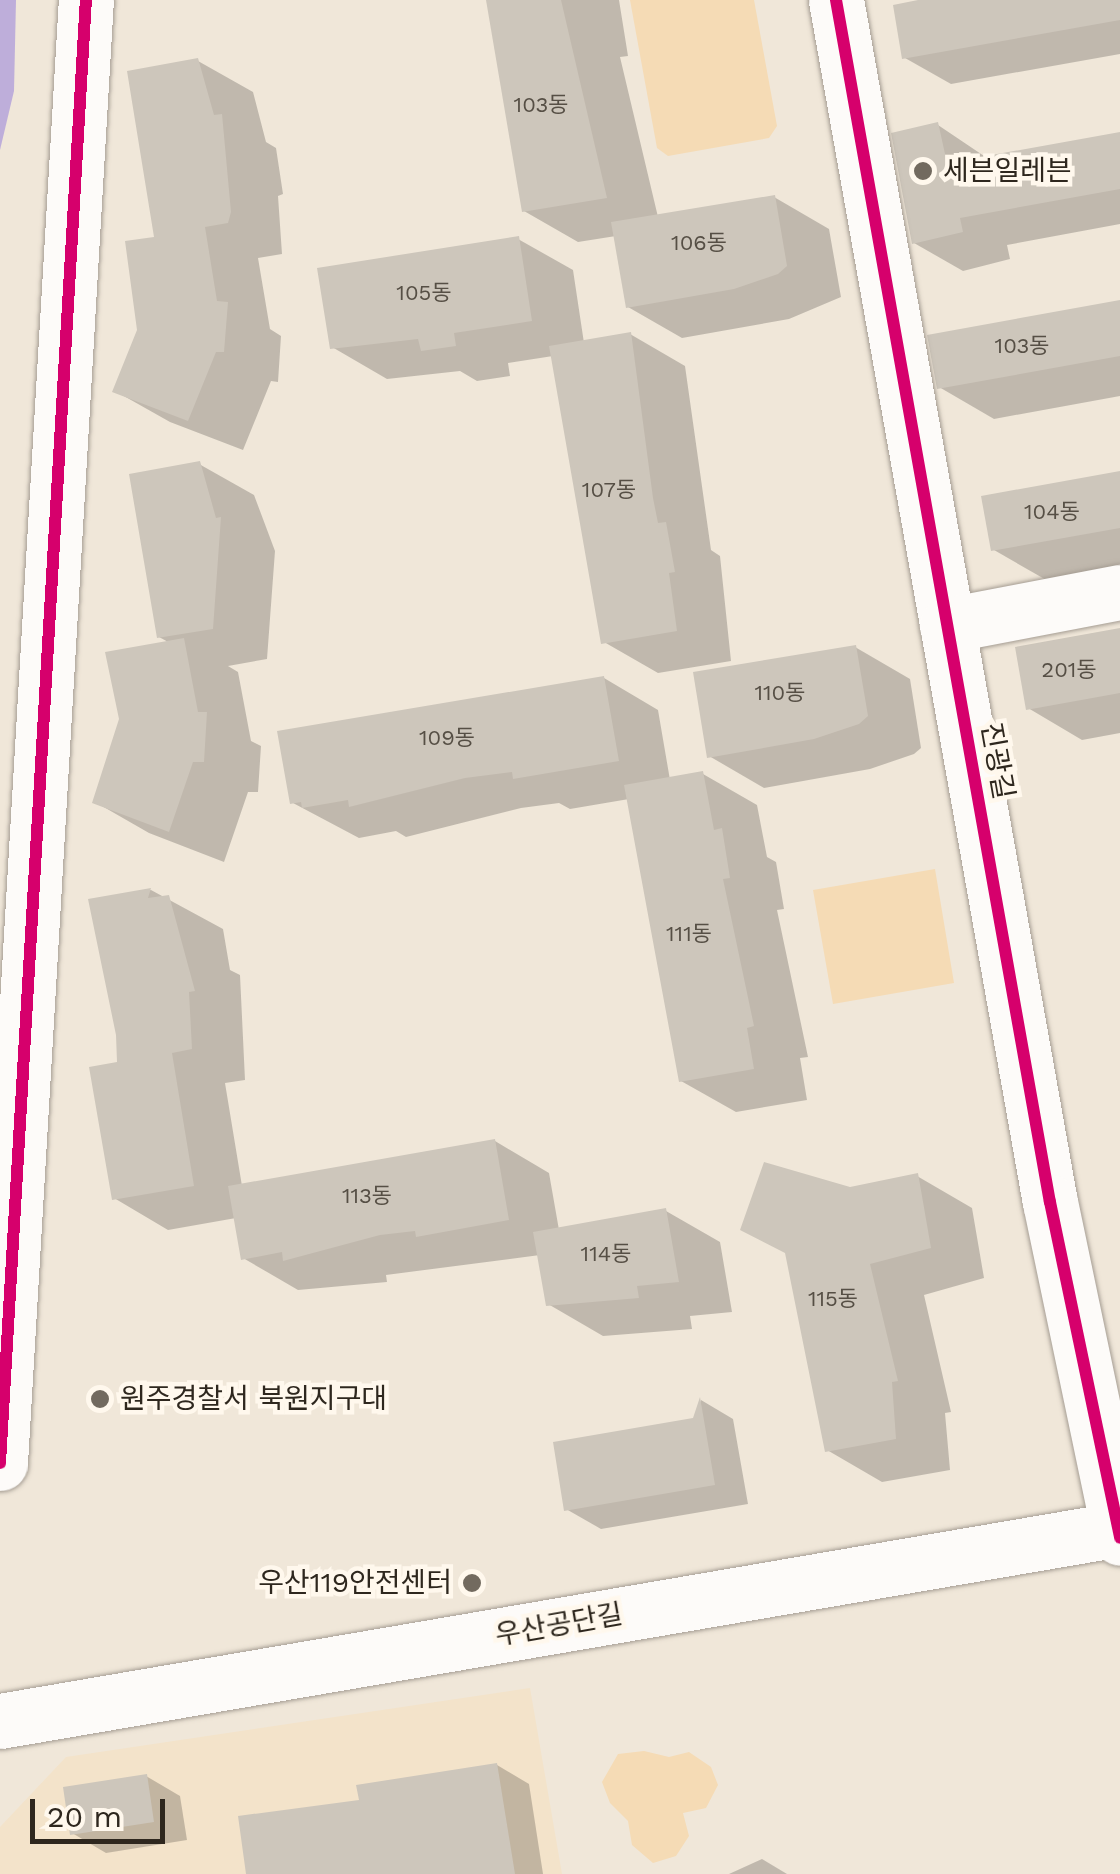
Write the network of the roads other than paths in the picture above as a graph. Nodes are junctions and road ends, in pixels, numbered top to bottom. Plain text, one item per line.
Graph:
1 (86, 0) edge
2 (836, 0) edge
3 (1120, 592) edge
4 (947, 626) junction
5 (0, 1463) edge
6 (1119, 1529) edge
7 (1120, 1538) edge
8 (0, 1722) edge

1 - 5 street
2 - 4 street, 진광길
3 - 4 street
4 - 6 street, 진광길
6 - 7 street
6 - 8 street, 우산공단길

